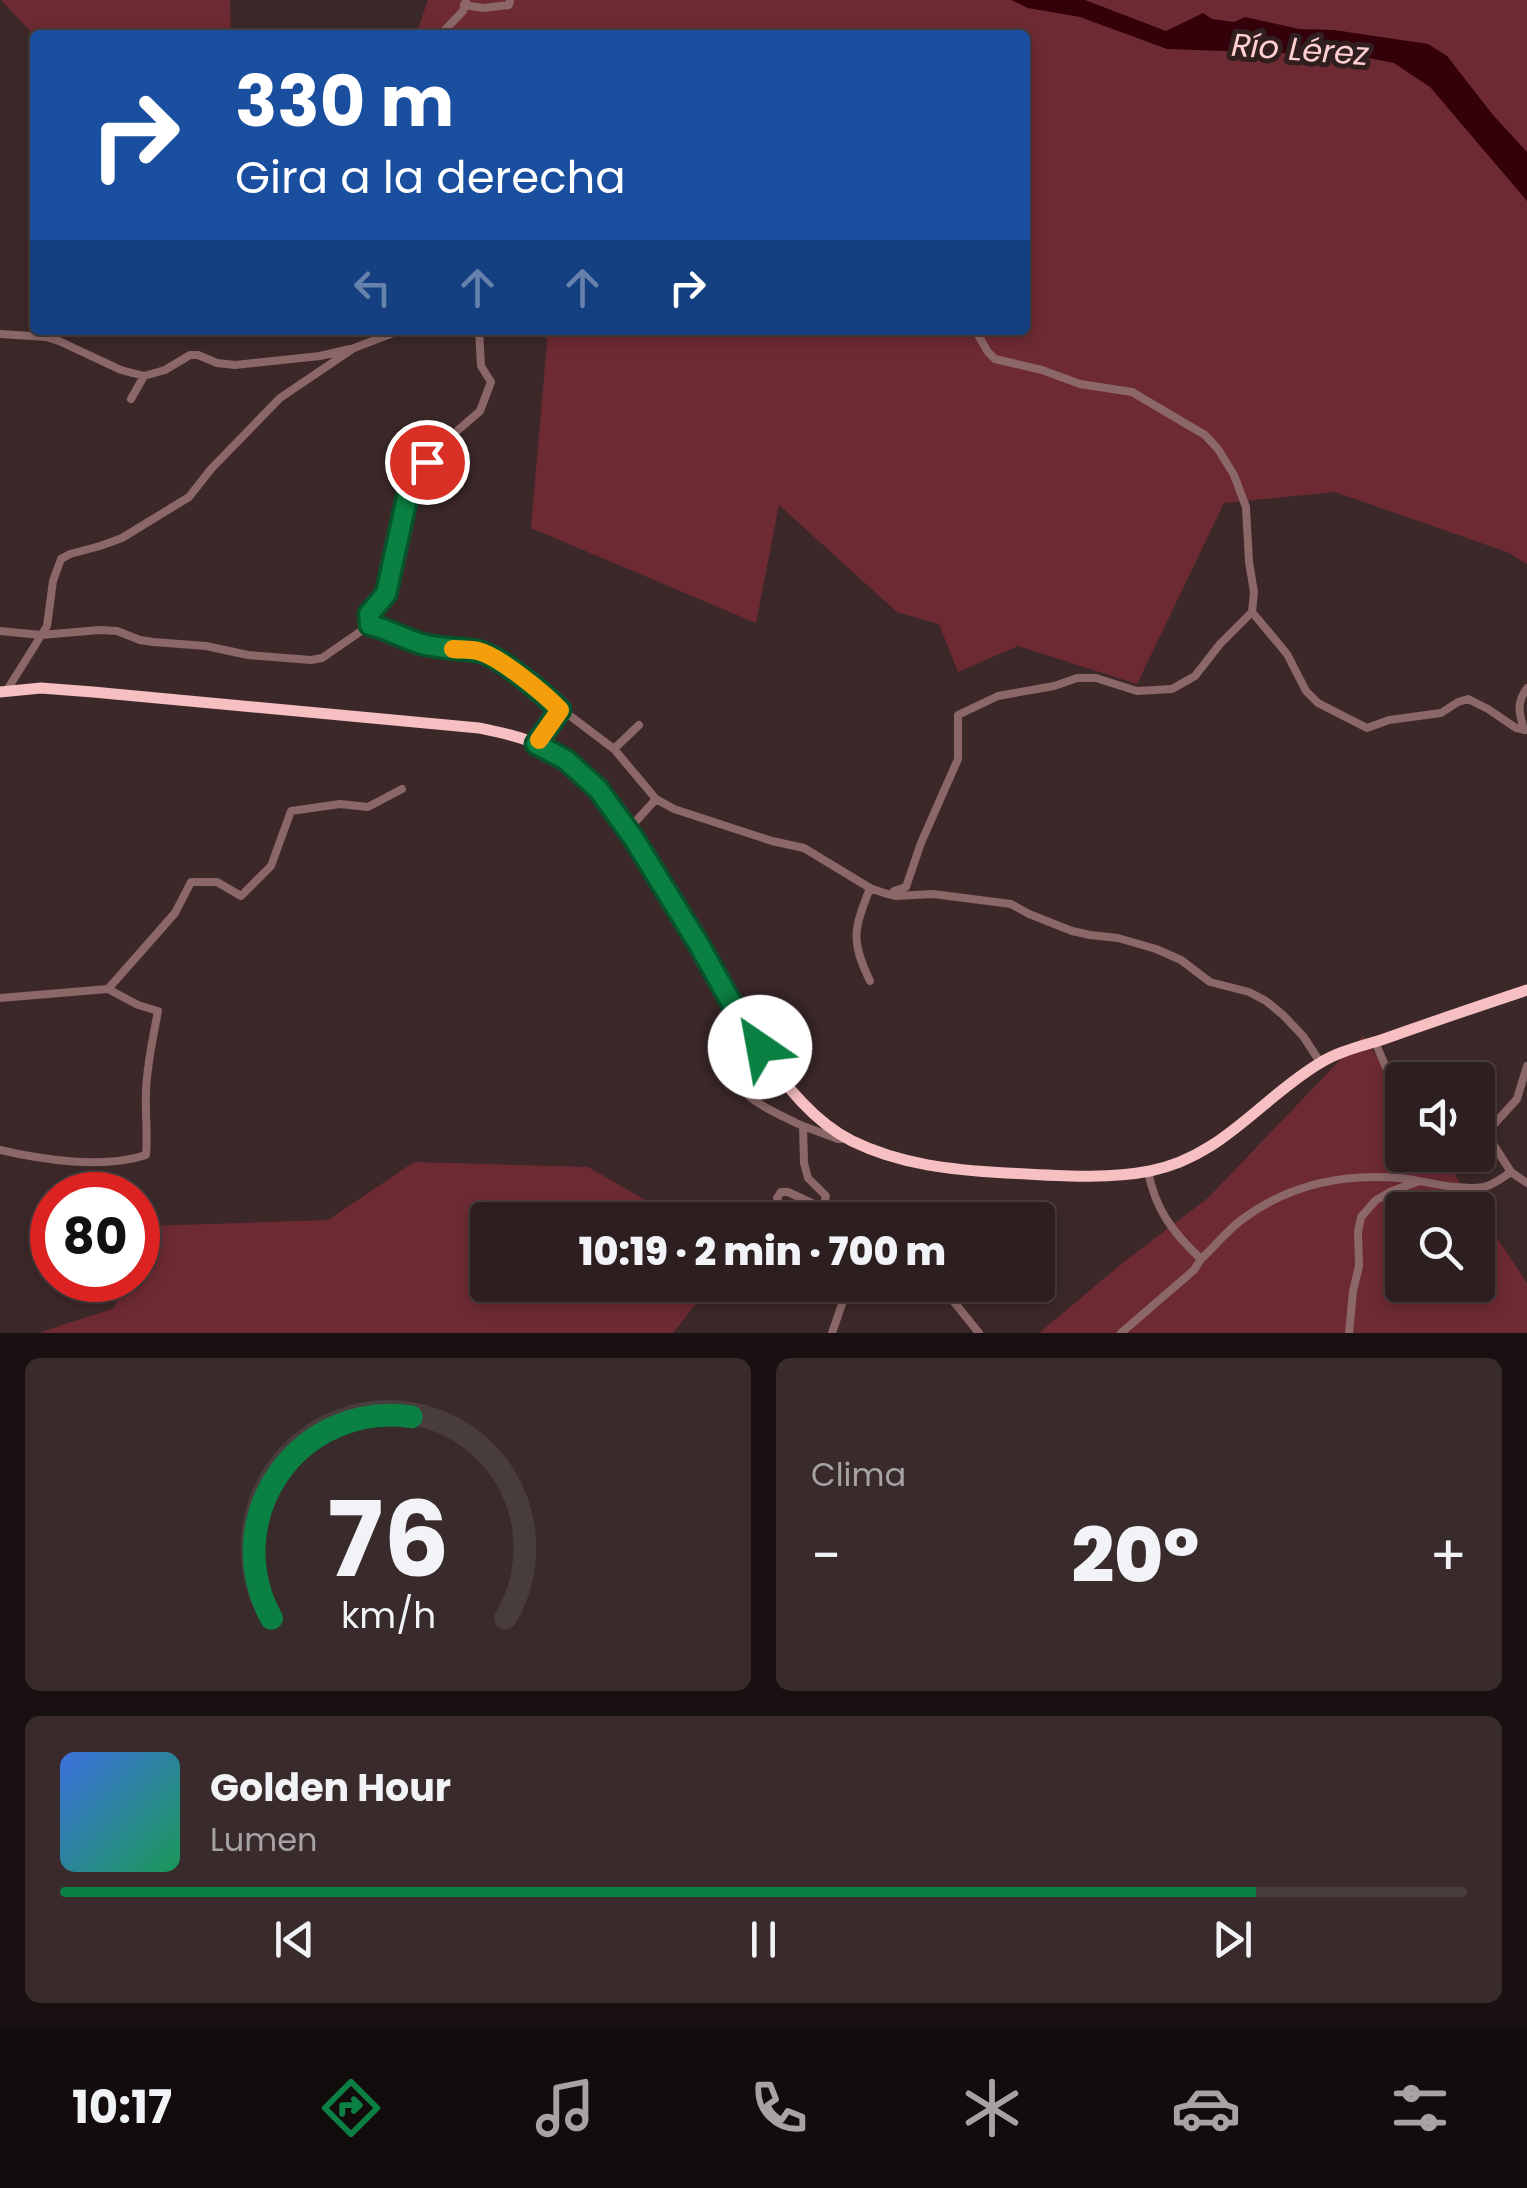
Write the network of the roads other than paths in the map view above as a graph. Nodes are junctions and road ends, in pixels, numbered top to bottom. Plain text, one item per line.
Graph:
1 (510, 0) edge
2 (465, 3) edge
3 (445, 30) edge
4 (0, 334) edge
5 (388, 335) edge
6 (479, 335) edge
7 (978, 335) edge
8 (354, 348) junction
9 (144, 376) junction
10 (131, 399) dead end
11 (1252, 612) junction
12 (370, 625) junction
13 (0, 632) edge
14 (41, 635) junction
15 (1527, 688) edge
16 (2, 692) edge
17 (560, 710) junction
18 (638, 724) dead end
19 (1526, 730) edge
20 (536, 744) junction
21 (614, 749) junction
22 (402, 788) dead end
23 (656, 799) junction
24 (628, 830) junction
25 (870, 888) junction
26 (884, 893) junction
27 (870, 981) dead end
28 (108, 989) junction
29 (1527, 990) edge
30 (0, 998) edge
31 (741, 1020) junction
32 (1375, 1042) junction
33 (1320, 1062) junction
34 (1385, 1065) edge
35 (1527, 1066) edge
36 (1495, 1119) edge
37 (803, 1126) junction
38 (849, 1139) junction
39 (1495, 1149) edge
40 (0, 1150) edge
41 (1148, 1171) junction
42 (1511, 1172) junction
43 (1417, 1182) junction
44 (1527, 1184) edge
45 (779, 1202) edge
46 (808, 1202) edge
47 (824, 1202) edge
48 (1201, 1259) junction
49 (843, 1302) edge
50 (954, 1302) edge
51 (832, 1333) edge
52 (979, 1333) edge
53 (1121, 1333) edge
54 (1349, 1333) edge

1 - 2 street
2 - 3 street
4 - 9 street
5 - 8 street
6 - 12 street
7 - 11 street
8 - 9 street
8 - 14 street
9 - 10 street
11 - 19 street
11 - 26 street
12 - 14 street
12 - 17 street
13 - 14 street
14 - 16 street
15 - 19 street
16 - 20 highway
17 - 20 street
17 - 21 street
18 - 21 street
20 - 24 highway
21 - 23 street
22 - 28 street
23 - 24 street
23 - 25 street
24 - 31 highway
25 - 26 street
25 - 27 street
26 - 33 street
28 - 30 street
28 - 40 street
29 - 32 highway
31 - 37 street
31 - 38 highway
32 - 33 highway
32 - 34 street
33 - 41 highway
35 - 36 street
37 - 38 street
37 - 47 street
38 - 41 highway
39 - 42 street
41 - 48 street
42 - 43 street
42 - 44 street
43 - 48 street
43 - 54 street
45 - 46 street
48 - 53 street
49 - 51 street
50 - 52 street

